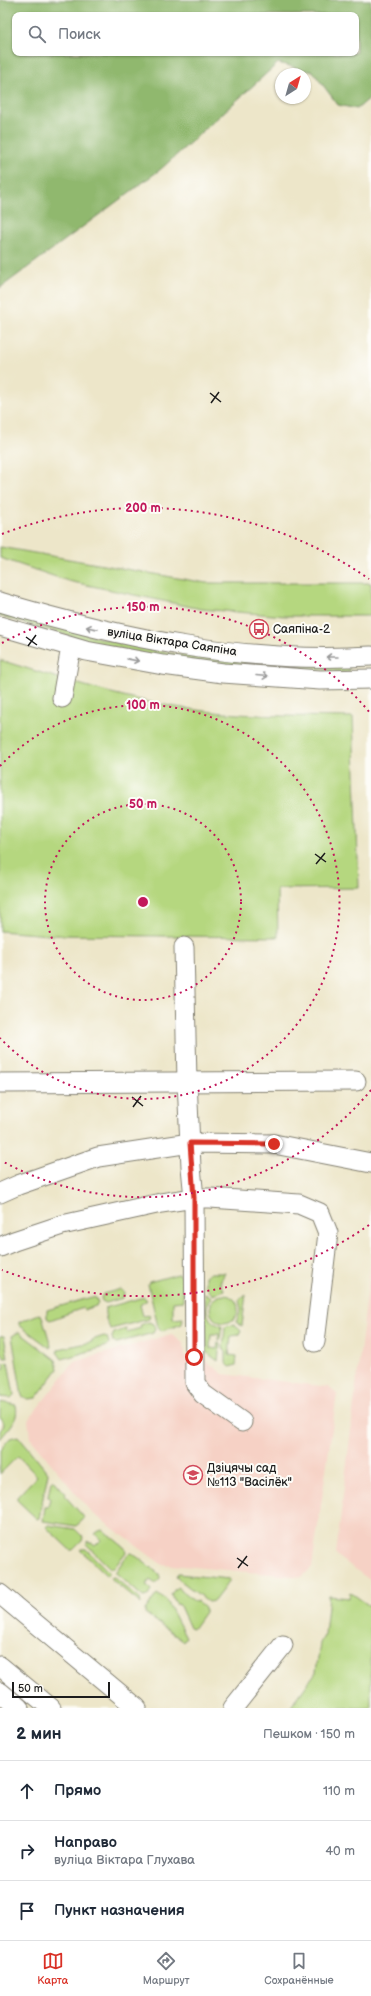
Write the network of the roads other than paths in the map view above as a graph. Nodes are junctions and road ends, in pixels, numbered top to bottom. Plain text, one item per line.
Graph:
1 (0, 602) edge
2 (0, 626) edge
3 (71, 647) junction
4 (371, 656) edge
5 (371, 679) edge
6 (62, 698) dead end
7 (184, 947) dead end
8 (187, 1081) junction
9 (356, 1081) dead end
10 (0, 1083) edge
11 (190, 1143) junction
12 (371, 1163) edge
13 (0, 1193) edge
14 (194, 1198) junction
15 (0, 1247) edge
16 (315, 1342) dead end
17 (242, 1422) dead end
18 (0, 1594) edge
19 (283, 1645) dead end
20 (0, 1666) edge
21 (0, 1692) edge
22 (19, 1708) edge
23 (51, 1708) edge
24 (137, 1708) edge
25 (233, 1708) edge

4 -> 1 street, вуліца Віктара Саяпіна
2 - 3 street, вуліца Віктара Саяпіна
3 -> 5 street, вуліца Віктара Саяпіна
3 - 6 street
7 - 8 street
8 - 9 street
8 - 10 street
8 - 11 street
11 - 12 street
11 - 13 street
11 - 14 street
14 - 15 street
14 - 16 street
14 - 17 street
18 - 24 street
19 - 25 street
20 - 23 street
21 - 22 street

